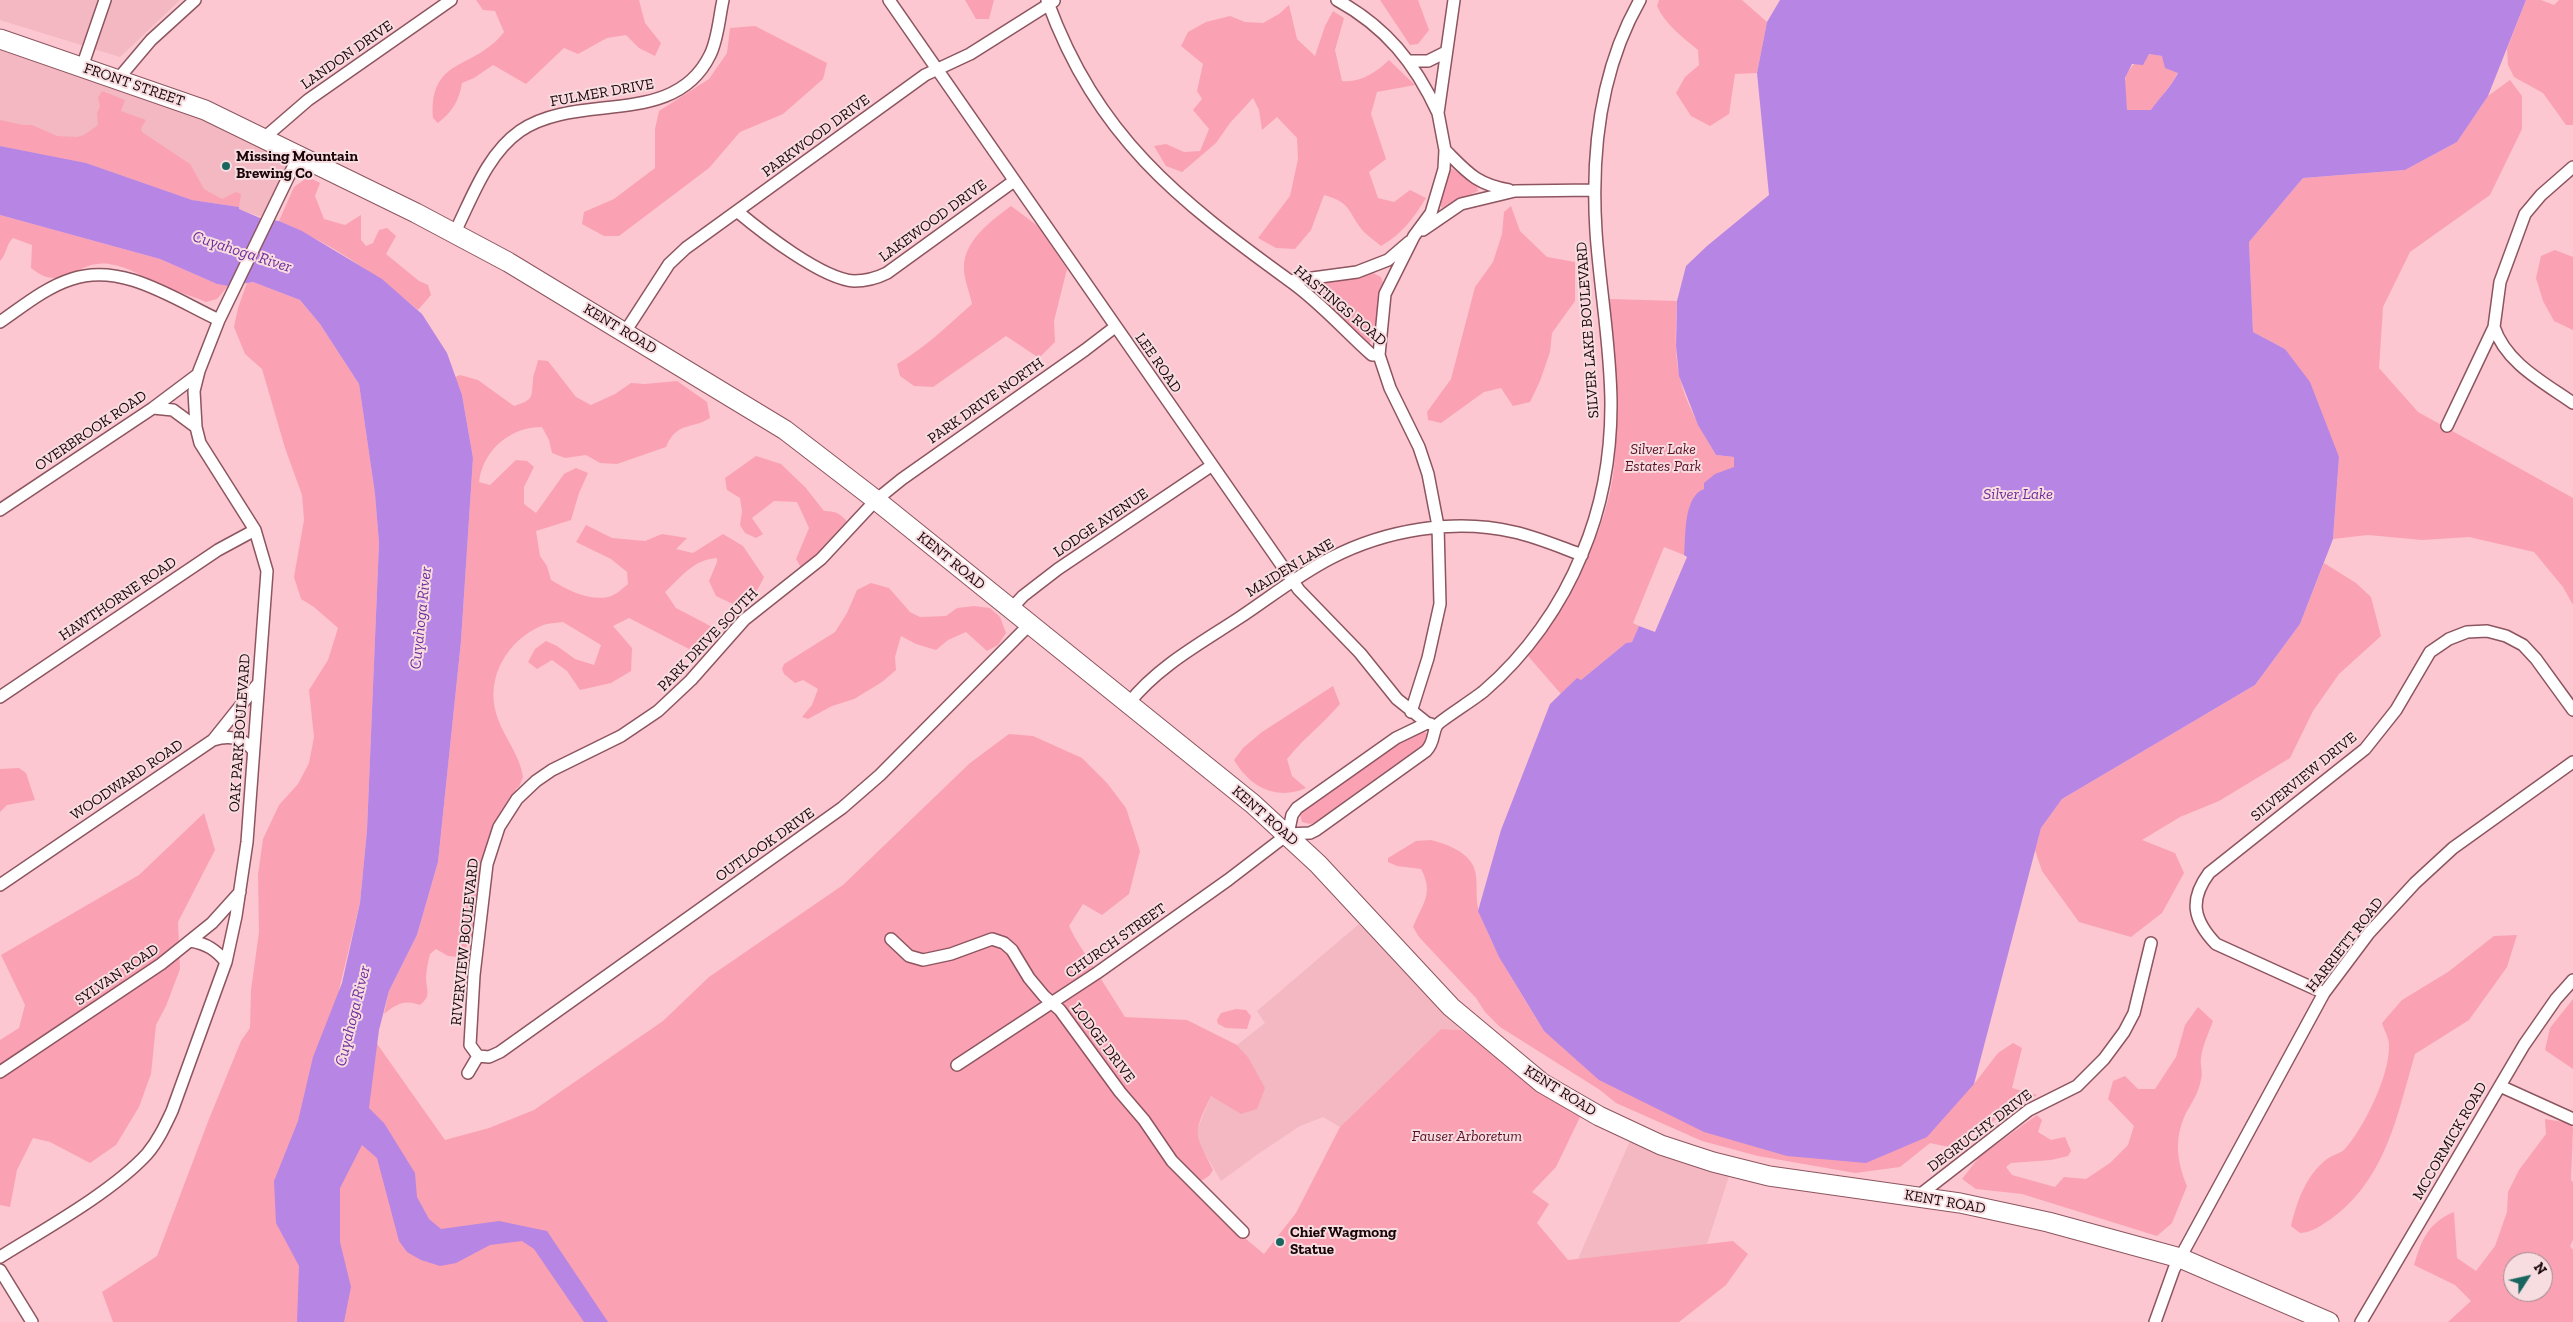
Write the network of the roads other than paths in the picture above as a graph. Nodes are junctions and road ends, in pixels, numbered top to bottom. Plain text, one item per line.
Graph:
1 (105, 0) edge
2 (195, 0) edge
3 (451, 0) edge
4 (723, 0) edge
5 (889, 0) edge
6 (1337, 0) edge
7 (1454, 0) edge
8 (1640, 0) edge
9 (1050, 1) edge
10 (0, 39) edge
11 (1446, 52) junction
12 (1410, 61) junction
13 (82, 67) junction
14 (938, 70) junction
15 (118, 79) junction
16 (1438, 113) junction
17 (264, 138) junction
18 (1446, 150) junction
19 (298, 157) junction
20 (2573, 167) edge
21 (1014, 182) junction
22 (1594, 190) junction
23 (1515, 191) junction
24 (738, 212) junction
25 (455, 232) junction
26 (1414, 236) junction
27 (1290, 281) junction
28 (219, 320) junction
29 (0, 322) edge
30 (1115, 327) junction
31 (2494, 327) junction
32 (625, 332) junction
33 (1379, 355) junction
34 (197, 375) junction
35 (2573, 402) edge
36 (153, 408) junction
37 (2447, 426) dead end
38 (196, 427) junction
39 (1212, 466) junction
40 (876, 500) junction
41 (0, 510) edge
42 (1438, 526) junction
43 (255, 530) junction
44 (1582, 555) junction
45 (1293, 581) junction
46 (1011, 609) junction
47 (1030, 624) junction
48 (257, 685) junction
49 (0, 697) edge
50 (1129, 703) junction
51 (2573, 710) edge
52 (1411, 712) junction
53 (1432, 724) junction
54 (213, 740) junction
55 (253, 750) junction
56 (2573, 762) edge
57 (543, 776) joint
58 (1288, 834) junction
59 (0, 884) edge
60 (240, 892) junction
61 (891, 939) dead end
62 (191, 941) junction
63 (2151, 943) dead end
64 (226, 962) junction
65 (2573, 980) edge
66 (2324, 993) junction
67 (1051, 1002) junction
68 (484, 1057) junction
69 (958, 1066) dead end
70 (0, 1072) edge
71 (468, 1073) dead end
72 (2500, 1086) junction
73 (2573, 1119) edge
74 (1917, 1197) junction
75 (1243, 1232) dead end
76 (0, 1258) edge
77 (2180, 1258) junction
78 (0, 1270) edge
79 (32, 1322) edge
80 (2155, 1322) edge
81 (2329, 1322) edge
82 (2360, 1322) edge

1 - 13 street
2 - 15 street
3 - 17 street, LANDON DRIVE
4 - 25 street, FULMER DRIVE
5 - 14 street, LEE ROAD
6 - 12 street
7 - 11 street
8 - 22 street, SILVER LAKE BOULEVARD
9 - 14 street, PARKWOOD DRIVE
9 - 27 street, HASTINGS ROAD
10 - 13 main road, FRONT STREET
11 - 12 street
11 - 16 street
12 - 16 street
13 - 15 main road, FRONT STREET
14 - 21 street, LEE ROAD
14 - 24 street, PARKWOOD DRIVE
15 - 17 main road, FRONT STREET
16 - 18 street
17 - 19 main road, KENT ROAD
18 - 23 street
18 - 26 street
19 - 25 main road, KENT ROAD
19 - 28 street, OAK PARK BOULEVARD
20 - 31 street
21 - 24 street, LAKEWOOD DRIVE
21 - 30 street, LEE ROAD
22 - 23 street
22 - 44 street, SILVER LAKE BOULEVARD
23 - 26 street
24 - 32 street, PARKWOOD DRIVE
25 - 32 main road, KENT ROAD
26 - 27 street
26 - 33 street
27 - 33 street, HASTINGS ROAD
28 - 29 street
28 - 34 street, OAK PARK BOULEVARD
30 - 39 street, LEE ROAD
30 - 40 street, PARK DRIVE NORTH
31 - 35 street
31 - 37 street
32 - 40 main road, KENT ROAD
33 - 42 street, HASTINGS ROAD
34 - 36 street, OVERBROOK ROAD
34 - 38 street, OAK PARK BOULEVARD
36 - 38 street
36 - 41 street, OVERBROOK ROAD
38 - 43 street, OAK PARK BOULEVARD
39 - 45 street, LEE ROAD
39 - 46 street, LODGE AVENUE
40 - 46 main road, KENT ROAD
40 - 57 street, PARK DRIVE SOUTH
42 - 44 street, MAIDEN LANE
42 - 45 street, MAIDEN LANE
42 - 52 street, HASTINGS ROAD
43 - 48 street, OAK PARK BOULEVARD
43 - 49 street, HAWTHORNE ROAD
44 - 53 street, SILVER LAKE BOULEVARD
45 - 50 street, MAIDEN LANE
45 - 52 street, LEE ROAD
46 - 47 main road, KENT ROAD
47 - 50 main road, KENT ROAD
47 - 68 street, OUTLOOK DRIVE
48 - 54 street, WOODWARD ROAD
48 - 55 street, OAK PARK BOULEVARD
50 - 58 main road, KENT ROAD
51 - 66 street, SILVERVIEW DRIVE
52 - 53 street, LEE ROAD
53 - 58 street, SILVER LAKE BOULEVARD
53 - 58 street
54 - 55 street
54 - 59 street, WOODWARD ROAD
55 - 60 street, OAK PARK BOULEVARD
56 - 66 street, HARRIETT ROAD
57 - 68 street, RIVERVIEW BOULEVARD
58 - 67 street, CHURCH STREET
58 - 74 main road, KENT ROAD
60 - 62 street, SYLVAN ROAD
60 - 64 street, OAK PARK BOULEVARD
61 - 67 street, LODGE DRIVE
62 - 64 street
62 - 70 street, SYLVAN ROAD
63 - 74 street, DEGRUCHY DRIVE
64 - 76 street, OAK PARK BOULEVARD
65 - 72 street, MCCORMICK ROAD
66 - 77 street, HARRIETT ROAD
67 - 69 street, CHURCH STREET
67 - 75 street, LODGE DRIVE
68 - 71 street
72 - 73 street
72 - 82 street, MCCORMICK ROAD
74 - 77 main road, KENT ROAD
77 - 80 street, HARRIETT ROAD
77 - 81 main road, KENT ROAD
78 - 79 street

